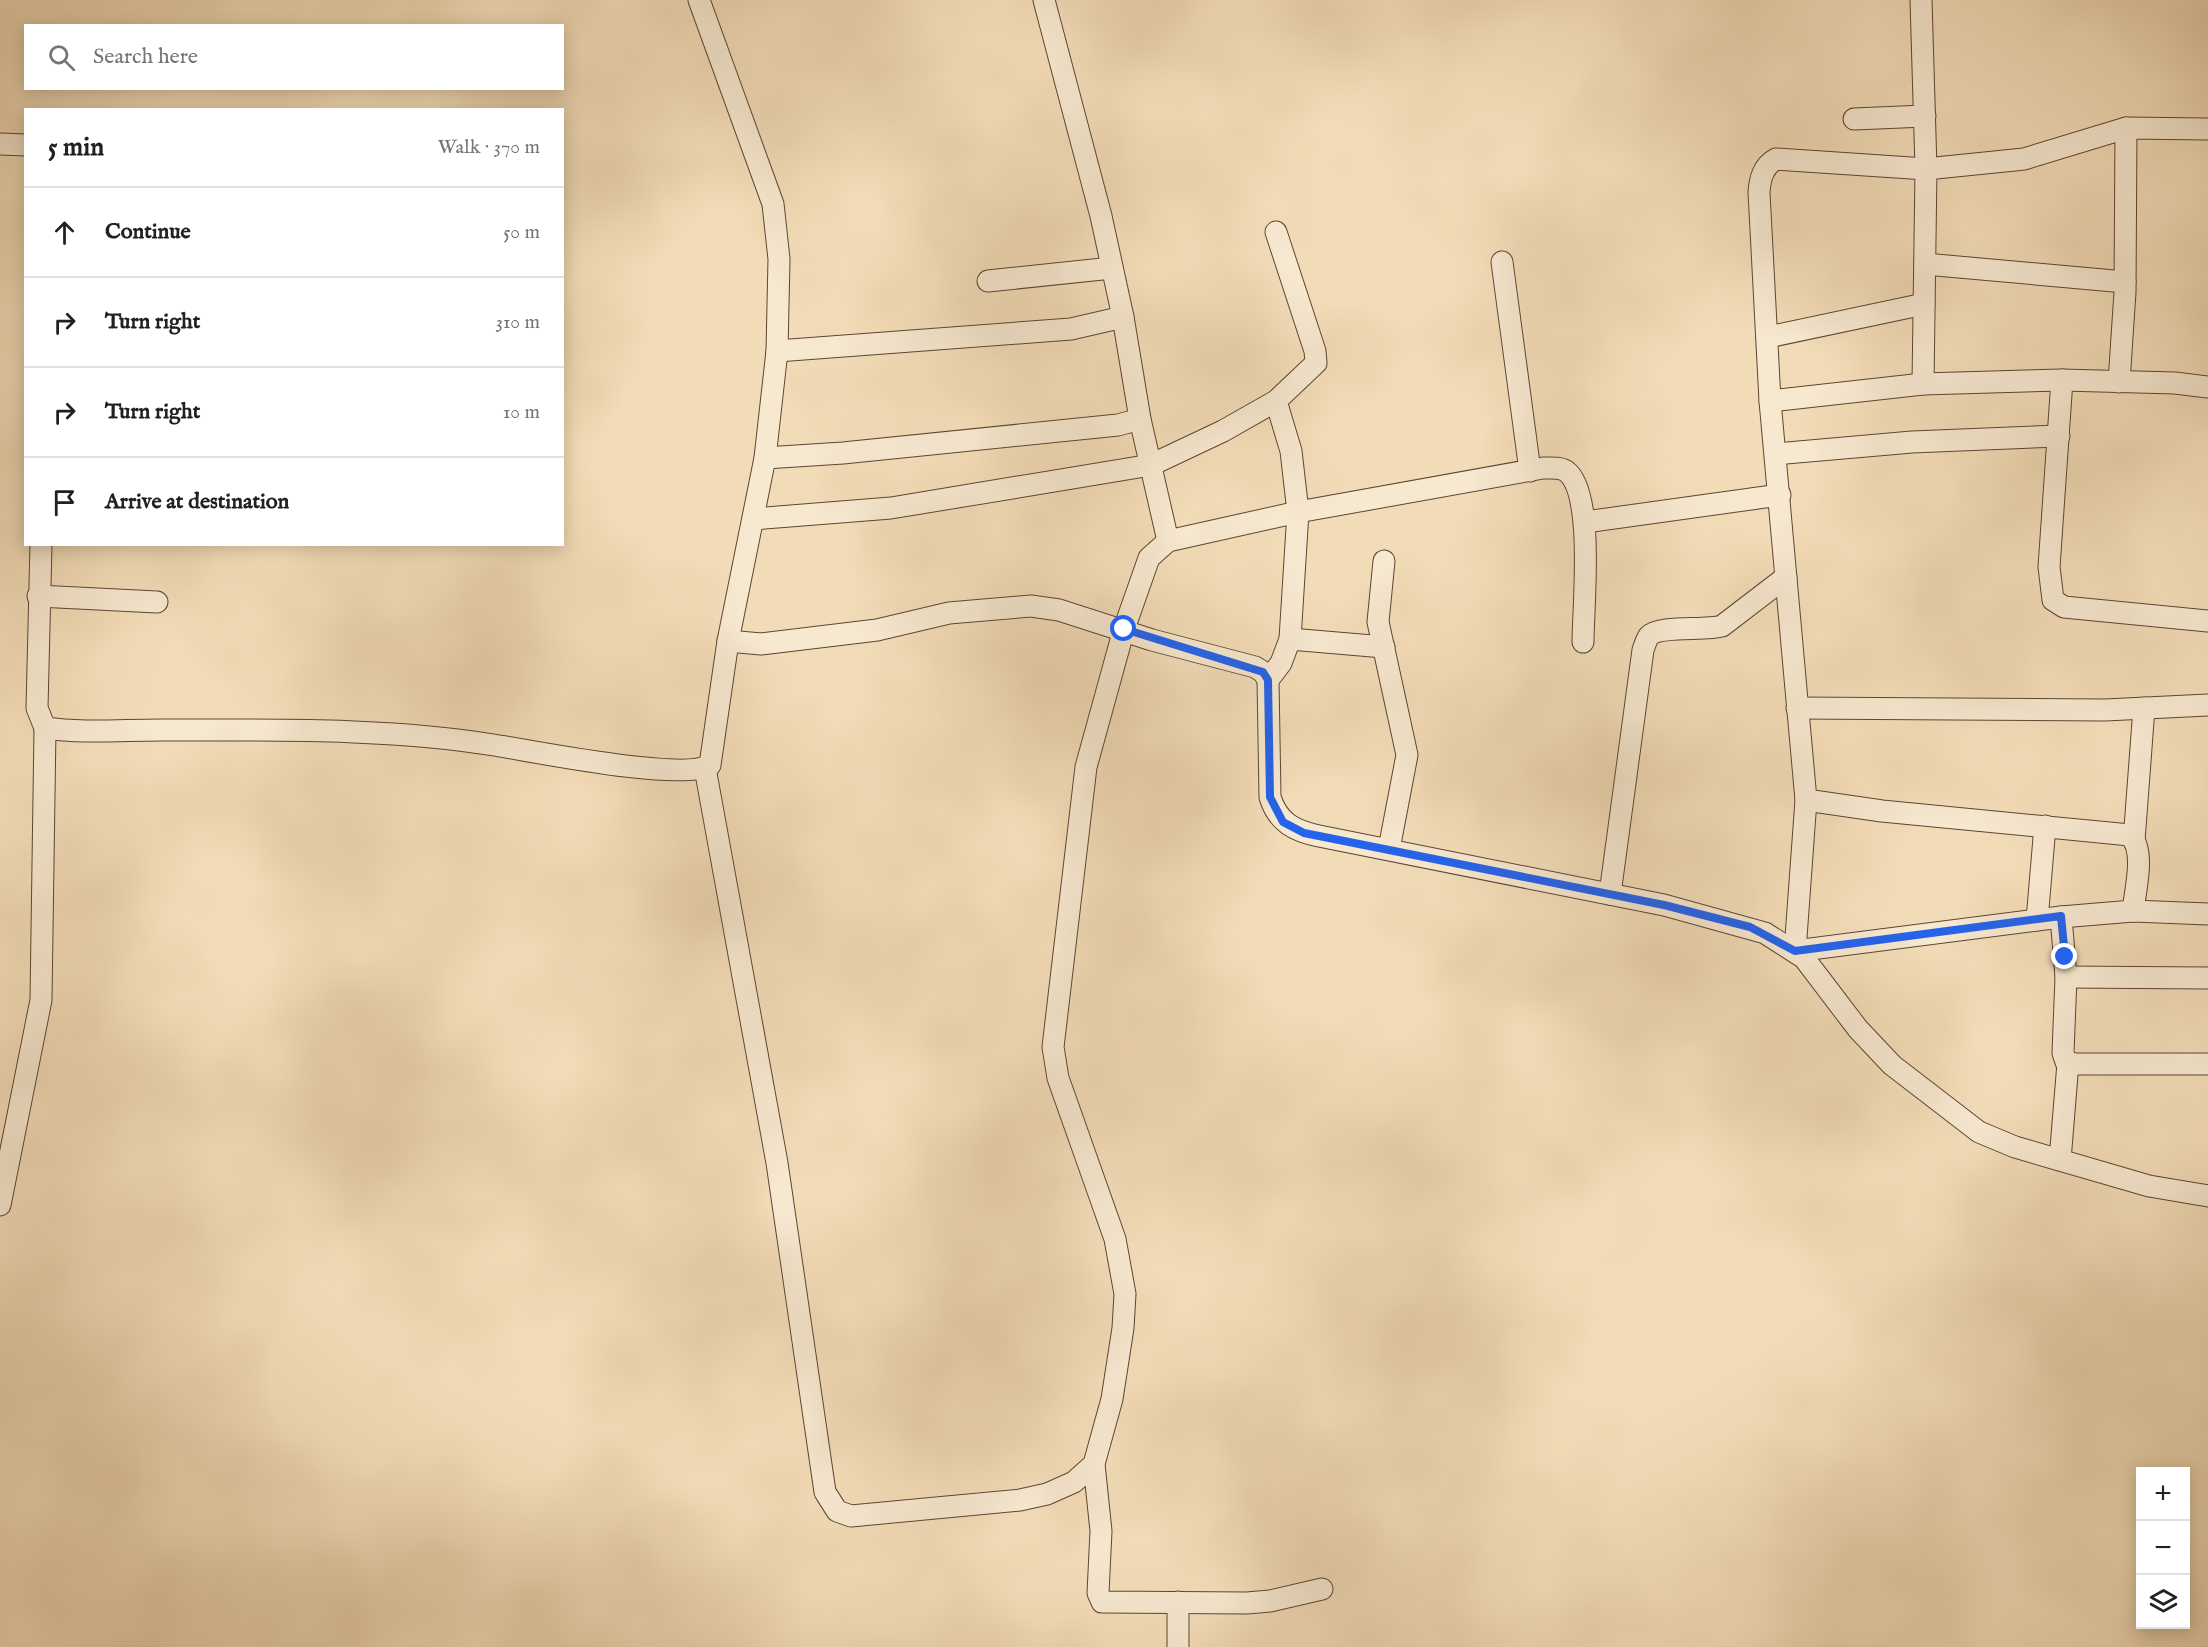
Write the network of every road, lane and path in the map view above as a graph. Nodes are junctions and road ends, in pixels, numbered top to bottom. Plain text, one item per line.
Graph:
1 (699, 0) edge
2 (1044, 0) edge
3 (1921, 0) edge
4 (1925, 116) junction
5 (1854, 119) dead end
6 (2126, 128) junction
7 (2208, 129) edge
8 (0, 144) edge
9 (24, 145) edge
10 (1926, 169) junction
11 (1276, 232) dead end
12 (1502, 262) dead end
13 (1925, 264) junction
14 (1112, 268) junction
15 (988, 281) dead end
16 (2126, 282) junction
17 (1924, 304) junction
18 (1123, 317) junction
19 (1768, 337) junction
20 (777, 351) junction
21 (2062, 380) junction
22 (2119, 382) junction
23 (1923, 384) junction
24 (2208, 387) edge
25 (1276, 401) junction
26 (1770, 401) junction
27 (1140, 419) junction
28 (2058, 436) junction
29 (1776, 454) junction
30 (765, 458) junction
31 (1151, 465) junction
32 (1530, 471) junction
33 (1780, 495) junction
34 (1298, 512) junction
35 (753, 519) junction
36 (1585, 522) junction
37 (1168, 541) junction
38 (41, 546) edge
39 (1384, 561) dead end
40 (1786, 577) junction
41 (38, 596) junction
42 (157, 602) dead end
43 (2208, 621) edge
44 (1124, 629) junction
45 (1290, 639) junction
46 (728, 641) junction
47 (1583, 642) dead end
48 (1384, 647) junction
49 (1268, 680) junction
50 (2208, 705) edge
51 (1797, 708) junction
52 (2144, 708) junction
53 (45, 728) junction
54 (705, 768) junction
55 (1806, 800) junction
56 (2045, 826) junction
57 (2134, 841) junction
58 (1389, 849) junction
59 (1610, 894) junction
60 (2133, 911) junction
61 (2208, 914) edge
62 (2061, 916) junction
63 (2037, 920) junction
64 (1795, 951) junction
65 (2066, 977) junction
66 (2208, 978) edge
67 (2068, 1063) junction
68 (2208, 1064) edge
69 (2060, 1160) junction
70 (2208, 1196) edge
71 (0, 1205) edge
72 (1094, 1464) junction
73 (1322, 1589) dead end
74 (1178, 1602) junction
75 (1178, 1647) edge

1 - 20 street
2 - 14 street
3 - 4 street
4 - 5 street
4 - 10 street
6 - 7 street
6 - 10 street
6 - 16 street
8 - 9 street
10 - 13 street
10 - 19 street
11 - 25 street
12 - 32 street
13 - 16 street
13 - 17 street
14 - 15 street
14 - 18 street
16 - 22 street
17 - 19 street
17 - 23 street
18 - 20 street
18 - 27 street
19 - 26 street
20 - 30 street
21 - 22 street
21 - 23 street
21 - 28 street
22 - 24 street
23 - 26 street
25 - 31 street
25 - 34 street
26 - 29 street
27 - 30 street
27 - 31 street
28 - 29 street
28 - 43 street
29 - 33 street
30 - 35 street
31 - 35 street
31 - 37 street
32 - 34 street
32 - 36 street
33 - 36 street
33 - 40 street
34 - 37 street
34 - 45 street
35 - 46 street
36 - 47 street
37 - 44 street
38 - 41 street
39 - 48 street
40 - 51 street
40 - 59 street
41 - 42 street
41 - 53 street
44 - 46 street
44 - 49 street
44 - 72 street
45 - 48 street
45 - 49 street
46 - 54 street
48 - 58 street
49 - 58 street
50 - 52 street
51 - 52 street
51 - 55 street
52 - 57 street
53 - 54 street
53 - 71 street
54 - 72 street
55 - 56 street
55 - 64 street
56 - 57 street
56 - 63 street
57 - 60 street
58 - 59 street
59 - 64 street
60 - 61 street
60 - 62 street
62 - 63 street
62 - 65 street
63 - 64 street
64 - 69 street
65 - 66 street
65 - 67 street
67 - 68 street
67 - 69 street
69 - 70 street
72 - 74 street
73 - 74 street
74 - 75 street

